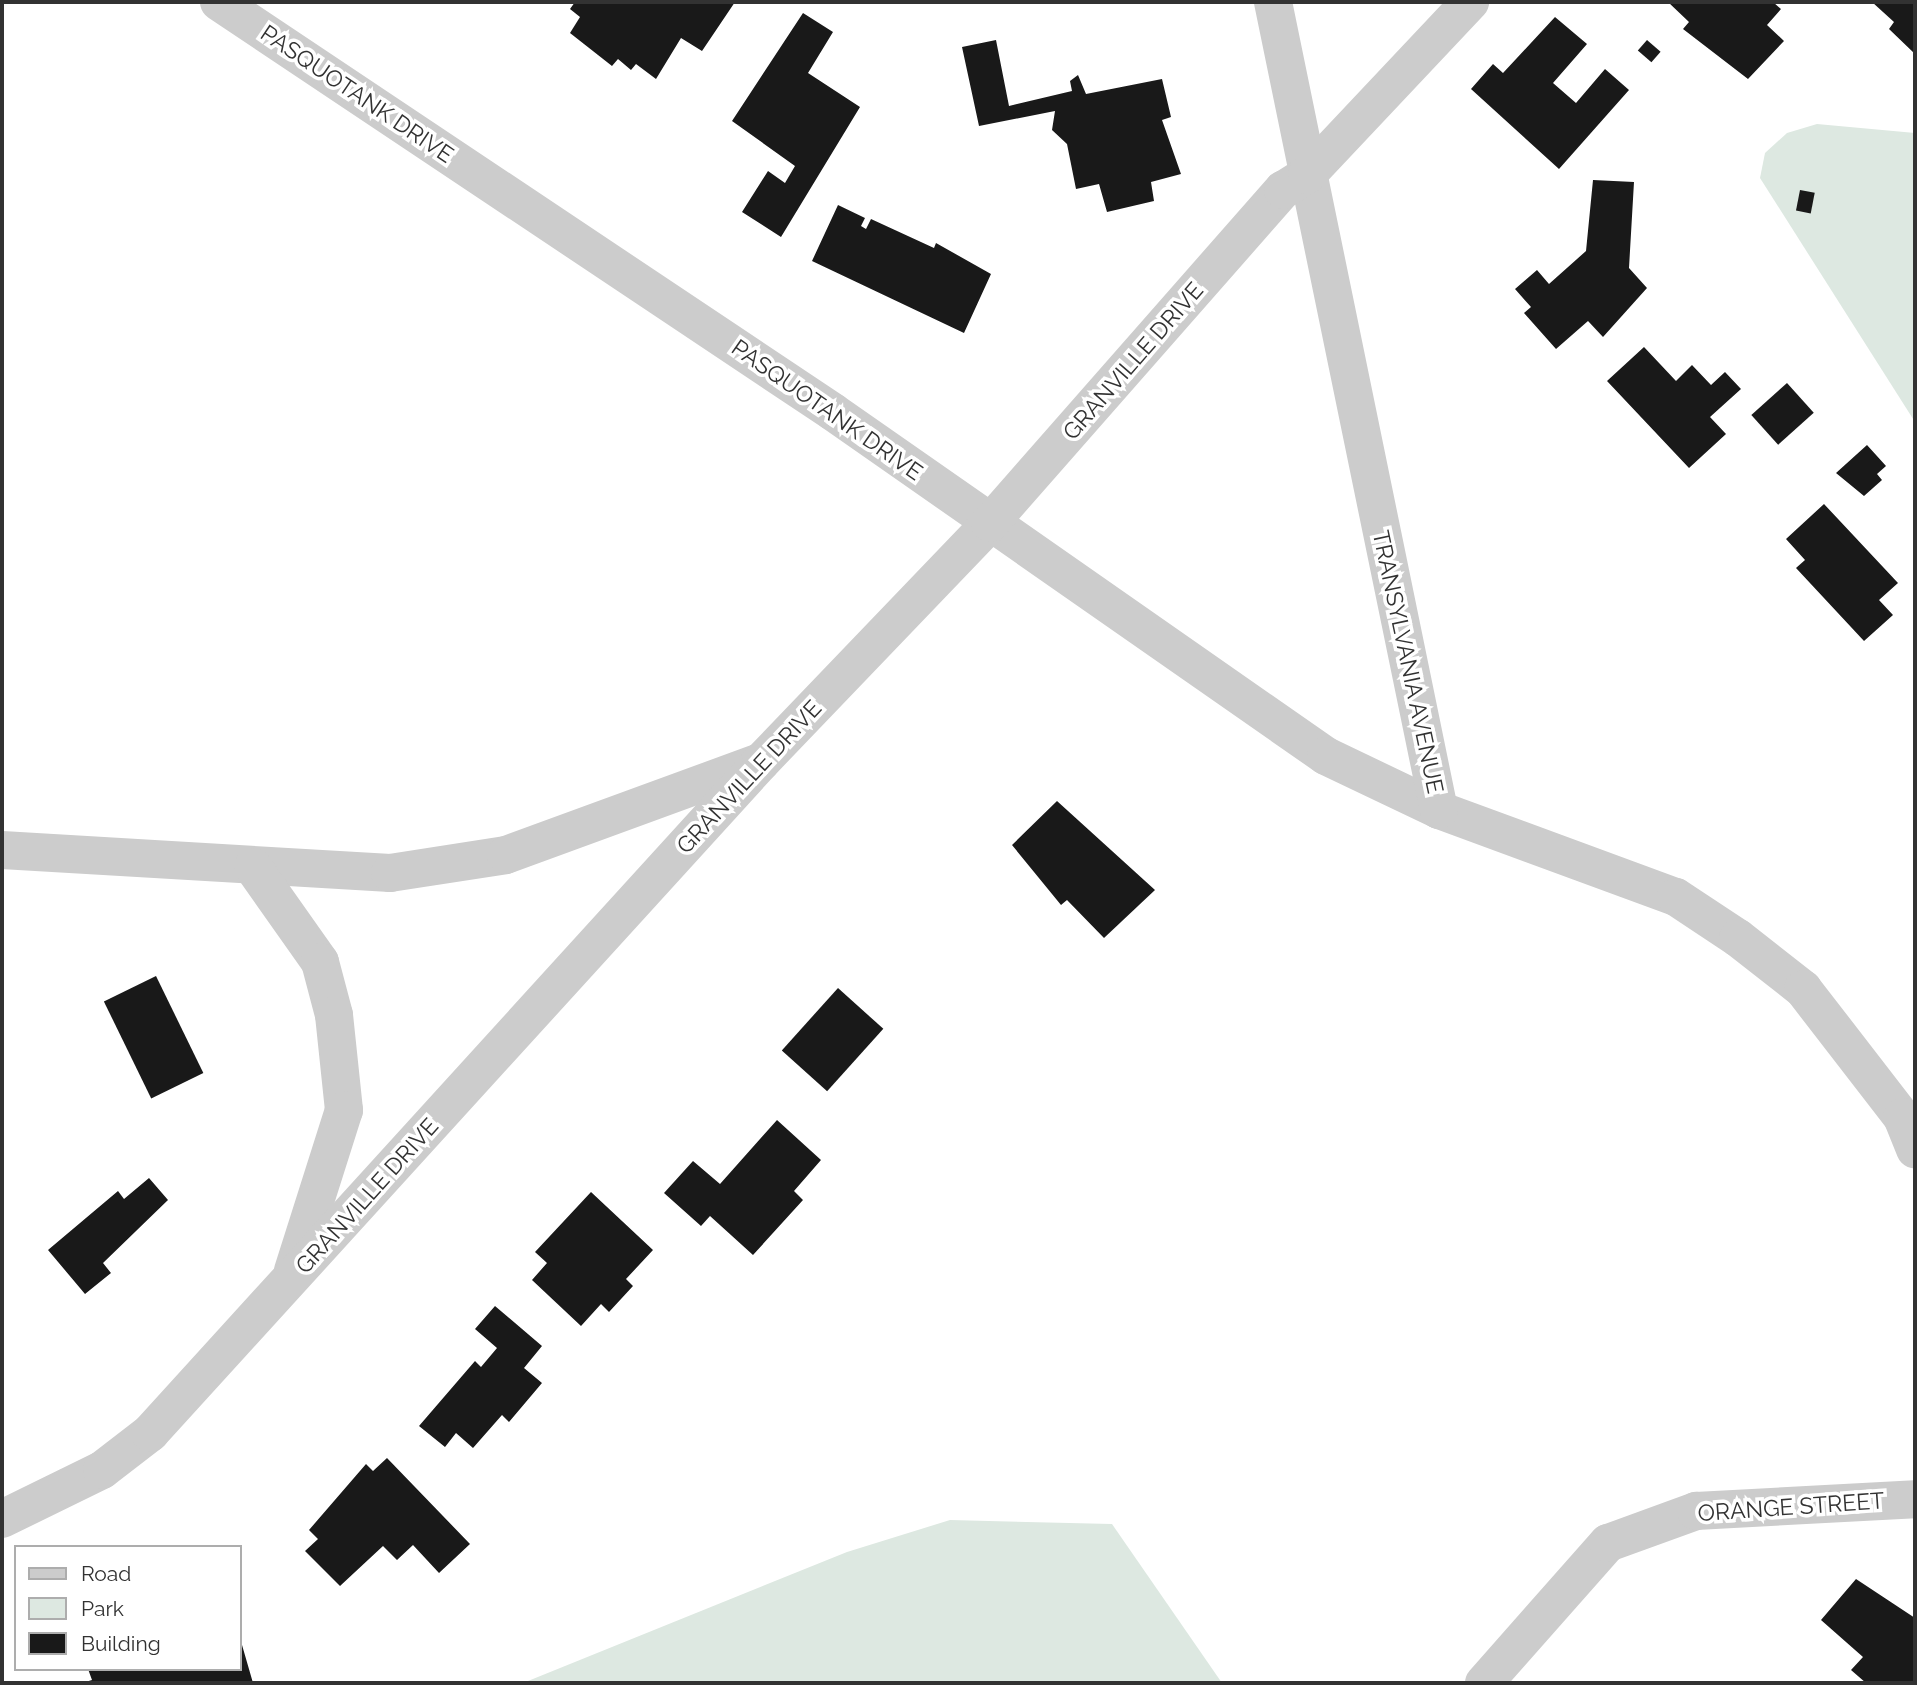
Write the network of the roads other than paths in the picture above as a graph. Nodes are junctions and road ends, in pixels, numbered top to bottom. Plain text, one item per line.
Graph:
1 (219, 2) edge
2 (1273, 2) edge
3 (1470, 2) edge
4 (1307, 175) junction
5 (990, 523) junction
6 (761, 762) junction
7 (1439, 810) junction
8 (2, 850) edge
9 (253, 867) junction
10 (1911, 1126) edge
11 (290, 1282) junction
12 (1915, 1499) edge
13 (2, 1519) edge
14 (1484, 1683) edge

1 - 5 street, PASQUOTANK DRIVE
2 - 4 street, TRANSYLVANIA AVENUE
3 - 4 street, GRANVILLE DRIVE
4 - 5 street, GRANVILLE DRIVE
4 - 7 street, TRANSYLVANIA AVENUE
5 - 6 street, GRANVILLE DRIVE
5 - 7 street, PASQUOTANK DRIVE
6 - 9 street
6 - 11 street, GRANVILLE DRIVE
7 - 10 street, TRANSYLVANIA AVENUE
8 - 9 street
9 - 11 street
11 - 13 street, GRANVILLE DRIVE
12 - 14 street, ORANGE STREET

